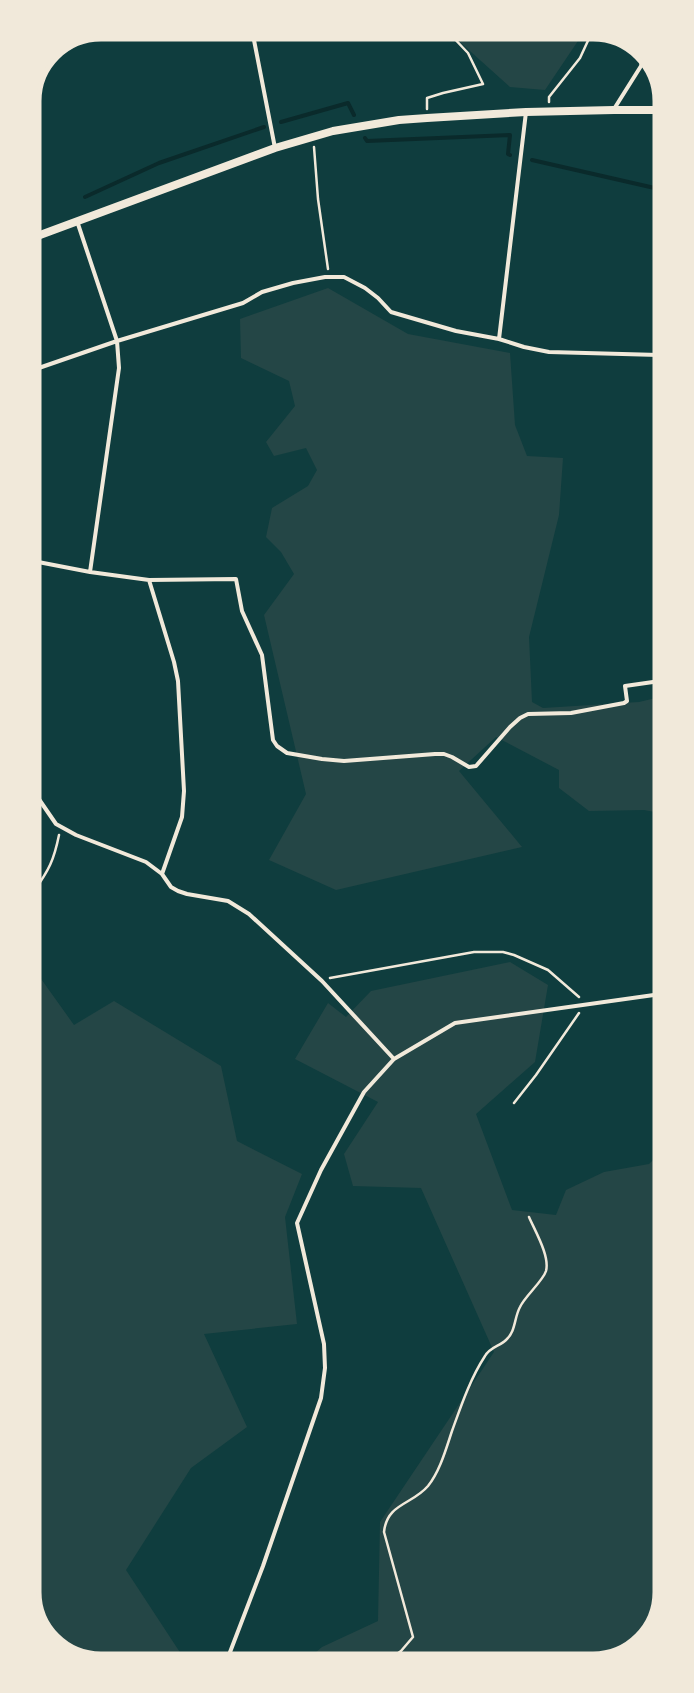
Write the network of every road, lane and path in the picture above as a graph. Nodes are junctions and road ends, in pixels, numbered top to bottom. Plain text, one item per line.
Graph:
1 (254, 39) edge
2 (455, 39) edge
3 (589, 39) edge
4 (642, 63) edge
5 (614, 110) junction
6 (655, 110) edge
7 (526, 112) junction
8 (549, 112) junction
9 (427, 118) junction
10 (311, 137) junction
11 (274, 148) junction
12 (77, 220) junction
13 (39, 235) edge
14 (329, 277) junction
15 (499, 339) junction
16 (117, 342) junction
17 (655, 355) edge
18 (39, 368) edge
19 (39, 562) edge
20 (90, 572) junction
21 (149, 580) junction
22 (655, 682) edge
23 (39, 800) edge
24 (60, 826) junction
25 (162, 874) junction
26 (39, 884) edge
27 (322, 981) junction
28 (655, 995) edge
29 (586, 1004) junction
30 (394, 1059) junction
31 (514, 1103) dead end
32 (529, 1217) dead end
33 (229, 1654) edge
34 (397, 1654) edge

1 - 11 street
2 - 9 path
3 - 8 path
4 - 5 street
5 - 6 main road
5 - 8 main road
7 - 8 main road
7 - 9 main road
7 - 15 street
9 - 10 main road
10 - 11 main road
10 - 14 path
11 - 12 main road
12 - 13 main road
12 - 16 street
14 - 15 street
14 - 16 street
15 - 17 street
16 - 18 street
16 - 20 street
19 - 20 street
20 - 21 street
21 - 22 street
21 - 25 street
23 - 24 street
24 - 25 street
24 - 26 path
25 - 27 street
27 - 29 path
27 - 30 street
28 - 29 street
29 - 30 street
29 - 31 path
30 - 33 street
32 - 34 path

